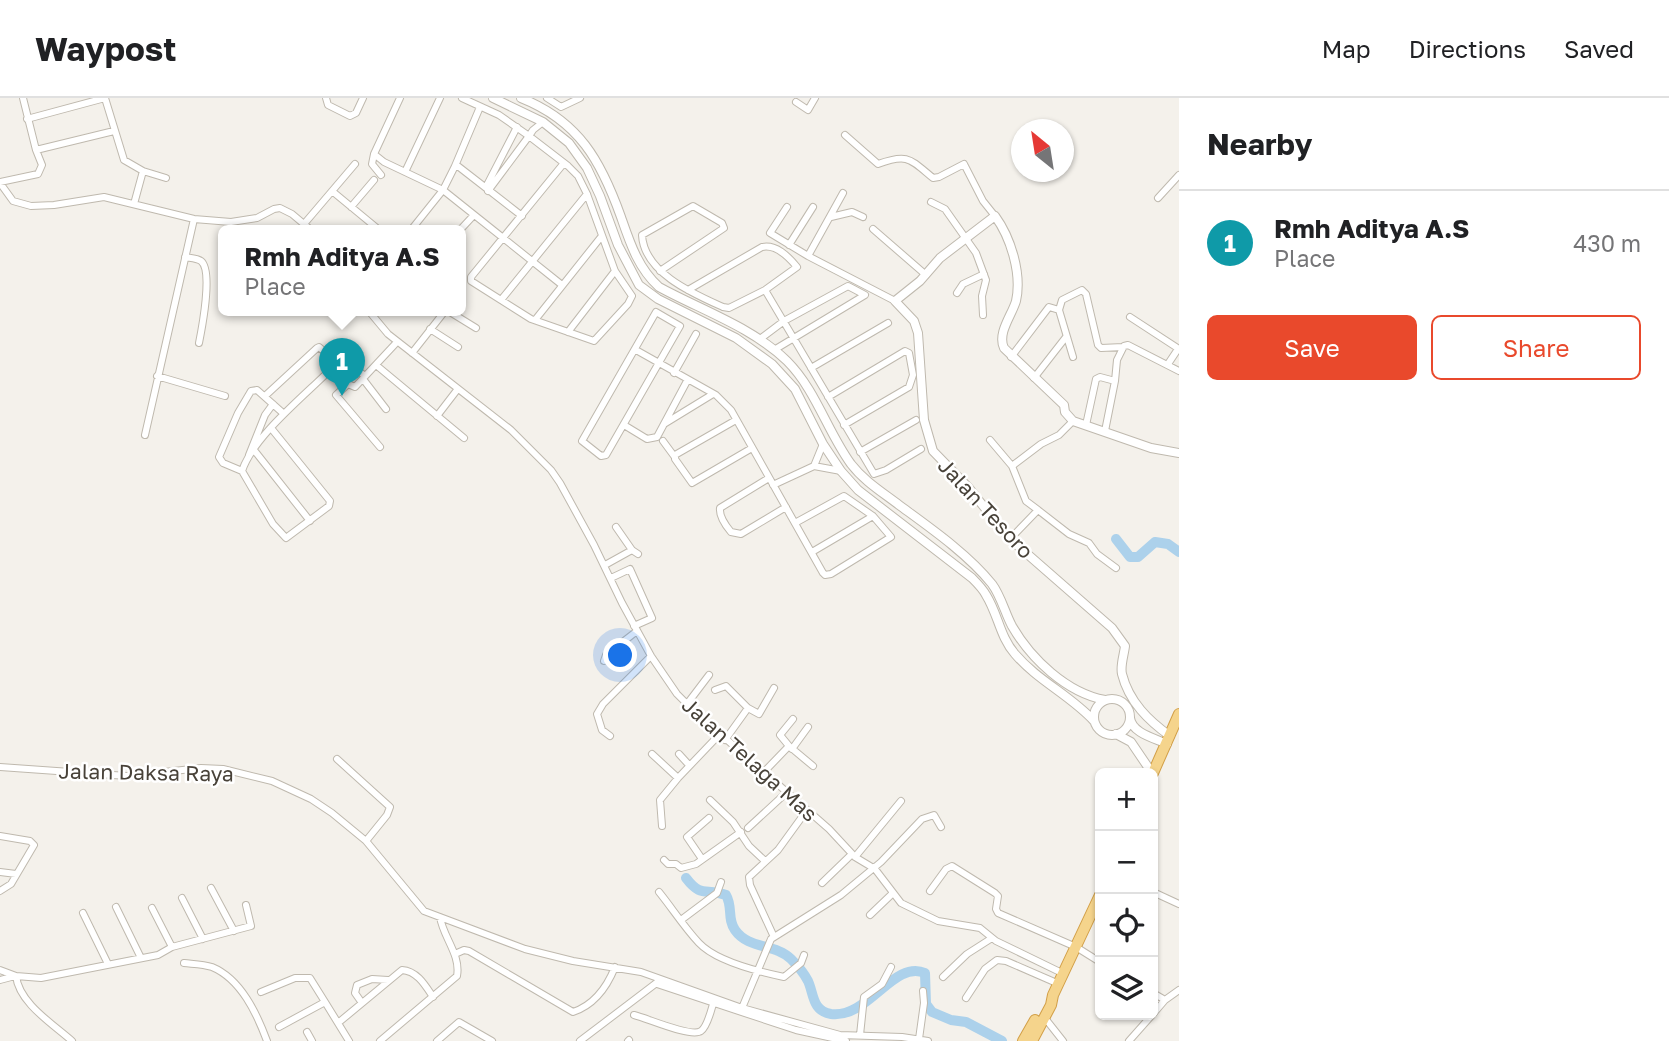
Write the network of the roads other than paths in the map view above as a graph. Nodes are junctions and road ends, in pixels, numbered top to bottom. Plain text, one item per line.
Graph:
1 (23, 98) edge
2 (105, 98) edge
3 (326, 98) edge
4 (363, 98) edge
5 (400, 98) edge
6 (440, 98) edge
7 (462, 98) edge
8 (493, 98) edge
9 (521, 98) edge
10 (547, 98) edge
11 (580, 98) edge
12 (815, 98) edge
13 (796, 102) dead end
14 (480, 107) junction
15 (530, 116) junction
16 (27, 119) junction
17 (543, 122) junction
18 (519, 129) junction
19 (114, 131) junction
20 (845, 135) dead end
21 (529, 136) junction
22 (36, 150) junction
23 (374, 154) junction
24 (355, 163) dead end
25 (564, 163) junction
26 (454, 166) junction
27 (143, 171) junction
28 (405, 172) junction
29 (381, 174) dead end
30 (1179, 175) edge
31 (166, 178) dead end
32 (374, 180) dead end
33 (0, 183) edge
34 (443, 190) junction
35 (487, 190) junction
36 (332, 191) junction
37 (611, 191) junction
38 (843, 193) dead end
39 (587, 194) junction
40 (600, 196) junction
41 (1158, 198) dead end
42 (931, 202) dead end
43 (134, 204) junction
44 (351, 207) junction
45 (787, 207) dead end
46 (813, 207) dead end
47 (473, 216) junction
48 (522, 216) junction
49 (995, 216) junction
50 (831, 217) junction
51 (863, 217) dead end
52 (194, 219) junction
53 (304, 224) joint
54 (373, 225) edge
55 (415, 225) edge
56 (465, 225) edge
57 (873, 229) dead end
58 (601, 237) junction
59 (966, 237) junction
60 (504, 238) junction
61 (789, 245) junction
62 (807, 256) junction
63 (185, 257) junction
64 (533, 261) junction
65 (615, 271) junction
66 (660, 271) junction
67 (984, 274) junction
68 (926, 275) junction
69 (562, 285) junction
70 (688, 290) junction
71 (765, 290) junction
72 (957, 293) dead end
73 (501, 300) junction
74 (895, 301) junction
75 (1059, 310) junction
76 (983, 315) dead end
77 (372, 316) edge
78 (441, 316) edge
79 (456, 316) edge
80 (1130, 317) dead end
81 (534, 320) junction
82 (784, 321) junction
83 (888, 323) dead end
84 (476, 328) dead end
85 (430, 329) junction
86 (568, 332) junction
87 (696, 334) dead end
88 (1066, 337) junction
89 (794, 338) junction
90 (760, 339) junction
91 (397, 342) junction
92 (200, 343) dead end
93 (458, 347) dead end
94 (1123, 347) junction
95 (1179, 349) edge
96 (636, 350) junction
97 (774, 350) junction
98 (412, 354) junction
99 (1073, 356) dead end
100 (1011, 357) junction
101 (337, 363) junction
102 (659, 364) junction
103 (1168, 364) junction
104 (376, 365) junction
105 (811, 368) junction
106 (795, 370) junction
107 (1179, 372) edge
108 (674, 373) junction
109 (157, 376) junction
110 (364, 377) junction
111 (1034, 378) junction
112 (786, 380) junction
113 (687, 381) junction
114 (1115, 381) junction
115 (457, 390) junction
116 (713, 394) junction
117 (225, 396) dead end
118 (265, 396) junction
119 (828, 397) junction
120 (273, 404) junction
121 (386, 410) dead end
122 (284, 414) junction
123 (436, 416) junction
124 (736, 420) junction
125 (916, 420) dead end
126 (1073, 421) junction
127 (663, 424) junction
128 (624, 425) junction
129 (845, 425) junction
130 (1086, 425) junction
131 (271, 428) junction
132 (1105, 431) junction
133 (145, 435) dead end
134 (464, 438) dead end
135 (990, 439) dead end
136 (663, 441) dead end
137 (823, 444) junction
138 (380, 447) dead end
139 (752, 448) junction
140 (920, 449) dead end
141 (860, 452) junction
142 (251, 453) junction
143 (1179, 453) edge
144 (674, 456) junction
145 (814, 466) junction
146 (1012, 466) junction
147 (242, 471) junction
148 (841, 471) junction
149 (769, 478) junction
150 (773, 485) junction
151 (786, 507) junction
152 (1038, 510) junction
153 (873, 516) junction
154 (310, 521) junction
155 (795, 523) junction
156 (616, 527) dead end
157 (1010, 539) junction
158 (812, 552) junction
159 (605, 565) junction
160 (638, 565) dead end
161 (1116, 568) dead end
162 (630, 569) junction
163 (611, 578) junction
164 (635, 628) junction
165 (650, 656) junction
166 (604, 661) dead end
167 (709, 675) dead end
168 (774, 688) dead end
169 (715, 690) dead end
170 (1105, 700) junction
171 (687, 704) junction
172 (748, 708) junction
173 (1130, 718) junction
174 (793, 719) dead end
175 (1178, 719) edge
176 (1094, 721) junction
177 (808, 727) dead end
178 (1116, 734) junction
179 (610, 736) dead end
180 (722, 738) junction
181 (1168, 740) junction
182 (790, 747) junction
183 (652, 754) dead end
184 (679, 754) dead end
185 (337, 760) dead end
186 (689, 765) junction
187 (813, 766) dead end
188 (0, 767) edge
189 (1149, 768) edge
190 (1154, 768) edge
191 (763, 773) junction
192 (678, 778) junction
193 (786, 793) junction
194 (710, 800) dead end
195 (901, 801) dead end
196 (807, 810) junction
197 (709, 818) dead end
198 (662, 826) dead end
199 (941, 827) dead end
200 (744, 830) junction
201 (0, 836) edge
202 (366, 841) junction
203 (853, 856) junction
204 (702, 859) junction
205 (664, 860) dead end
206 (765, 861) junction
207 (874, 869) junction
208 (0, 872) edge
209 (16, 874) junction
210 (822, 883) dead end
211 (720, 884) dead end
212 (211, 888) dead end
213 (0, 891) edge
214 (659, 891) dead end
215 (930, 891) dead end
216 (893, 893) junction
217 (1157, 894) edge
218 (182, 898) dead end
219 (1179, 904) edge
220 (246, 905) dead end
221 (1095, 906) edge
222 (116, 907) dead end
223 (152, 908) dead end
224 (83, 913) dead end
225 (870, 915) dead end
226 (440, 917) junction
227 (681, 920) junction
228 (234, 931) junction
229 (772, 938) junction
230 (992, 938) junction
231 (203, 939) junction
232 (172, 947) junction
233 (1076, 947) junction
234 (455, 954) junction
235 (804, 955) dead end
236 (141, 958) junction
237 (1095, 959) edge
238 (184, 963) dead end
239 (108, 964) junction
240 (615, 967) junction
241 (891, 967) dead end
242 (0, 970) edge
243 (755, 971) junction
244 (16, 976) junction
245 (943, 977) dead end
246 (1062, 979) junction
247 (0, 980) edge
248 (388, 981) junction
249 (659, 982) junction
250 (1179, 990) edge
251 (923, 991) dead end
252 (261, 992) dead end
253 (1053, 995) junction
254 (1158, 996) edge
255 (433, 997) junction
256 (966, 998) dead end
257 (1165, 1000) junction
258 (325, 1002) junction
259 (362, 1003) junction
260 (713, 1004) junction
261 (742, 1008) junction
262 (1158, 1008) edge
263 (634, 1015) dead end
264 (1044, 1017) junction
265 (1147, 1020) edge
266 (338, 1023) junction
267 (279, 1027) dead end
268 (307, 1032) dead end
269 (860, 1035) junction
270 (1028, 1038) edge
271 (488, 1039) edge
272 (816, 1039) edge
273 (919, 1040) edge
274 (72, 1041) edge
275 (267, 1041) edge
276 (312, 1041) edge
277 (349, 1041) edge
278 (380, 1041) edge
279 (437, 1041) edge
280 (580, 1041) edge
281 (846, 1041) edge
282 (928, 1041) edge
283 (1063, 1041) edge
284 (1129, 1041) edge

1 - 16 street
2 - 16 street
2 - 19 street
3 - 4 street
5 - 23 street
6 - 28 street
7 - 14 street
8 - 15 street
9 - 37 street
10 - 11 street
12 - 13 street
14 - 18 street
14 - 26 street
15 - 17 street
15 - 18 street
16 - 22 street
17 - 21 street
17 - 40 street
18 - 21 street
18 - 35 street
19 - 22 street
19 - 27 street
20 - 49 street
21 - 25 street
21 - 35 street
22 - 33 street
23 - 28 street
23 - 29 street
24 - 36 street
25 - 39 street
25 - 48 street
26 - 34 street
26 - 35 street
27 - 31 street
27 - 43 street
28 - 34 street
30 - 41 street
32 - 44 street
33 - 43 street
34 - 47 street
34 - 55 street
35 - 48 street
36 - 44 street
36 - 53 street
37 - 40 street
37 - 90 street
38 - 50 street
39 - 58 street
39 - 64 street
40 - 112 street
42 - 59 street
43 - 52 street
44 - 54 street
45 - 61 street
46 - 61 street
47 - 56 street
47 - 60 street
48 - 60 street
49 - 59 street
49 - 100 street
50 - 51 street
50 - 62 street
52 - 53 street
52 - 63 street
57 - 68 street
58 - 65 street
58 - 69 street
59 - 67 street
59 - 68 street
60 - 64 street
60 - 73 street
61 - 62 street, Jalan Tesoro
62 - 74 street, Jalan Tesoro
63 - 92 street
63 - 109 street
64 - 69 street
64 - 73 street
65 - 86 street
65 - 86 street
66 - 66 street
66 - 70 street
67 - 72 street
67 - 76 street
68 - 74 street
69 - 81 street
70 - 71 street
70 - 71 street
71 - 82 street
73 - 81 street
74 - 157 street, Jalan Tesoro
75 - 88 street
75 - 94 street
75 - 100 street
77 - 91 street, Jalan Telaga Mas
78 - 85 street
79 - 84 street
80 - 95 street
81 - 86 street
82 - 89 street
82 - 89 street
82 - 90 street
83 - 105 street
85 - 93 street
85 - 98 street
87 - 108 street
88 - 99 street
88 - 111 street
89 - 97 street
89 - 105 street
90 - 97 street
91 - 98 street, Jalan Telaga Mas
91 - 104 street
94 - 103 street
94 - 114 street
95 - 103 street
96 - 102 street
96 - 102 street
96 - 128 street
97 - 106 street
98 - 115 street, Jalan Telaga Mas
100 - 111 street
101 - 110 street
101 - 118 street
101 - 122 street
102 - 108 street
102 - 128 street
103 - 107 street
104 - 110 street
104 - 123 street
105 - 119 street
106 - 112 street
106 - 170 street
108 - 113 street
109 - 117 street
109 - 133 street
110 - 121 street
110 - 138 street
111 - 126 street
112 - 137 street
113 - 116 street
113 - 127 street
114 - 130 street
114 - 132 street
115 - 123 street
115 - 159 street, Jalan Telaga Mas
116 - 124 street
116 - 127 street
118 - 120 street
118 - 147 street
119 - 129 street
119 - 129 street
120 - 122 street
120 - 142 street
122 - 131 street
123 - 134 street
124 - 139 street
124 - 144 street
125 - 141 street
126 - 130 street
126 - 146 street
127 - 128 street
129 - 141 street
130 - 132 street
131 - 142 street
131 - 154 street
132 - 143 street
135 - 146 street
136 - 144 street
137 - 145 street
137 - 148 street
139 - 144 street
139 - 149 street
140 - 141 street
142 - 147 street
142 - 154 street
145 - 148 street
145 - 150 street
146 - 152 street
147 - 154 street
148 - 176 street
149 - 150 street
149 - 151 street
150 - 151 street
151 - 155 street
152 - 157 street
152 - 161 street
153 - 155 street
153 - 158 street
153 - 158 street
155 - 158 street
156 - 159 street
157 - 181 street, Jalan Tesoro
159 - 163 street, Jalan Telaga Mas
160 - 162 street
162 - 163 street
162 - 164 street
163 - 164 street, Jalan Telaga Mas
164 - 165 street, Jalan Telaga Mas
164 - 166 street
165 - 171 street, Jalan Telaga Mas
165 - 179 street
167 - 171 street
168 - 172 street
169 - 172 street
170 - 173 street
170 - 176 street
171 - 180 street, Jalan Telaga Mas
172 - 180 street
173 - 178 street
173 - 181 street
174 - 182 street
175 - 181 highway
176 - 178 street
177 - 182 street
178 - 189 street
180 - 186 street
180 - 191 street, Jalan Telaga Mas
181 - 190 highway
182 - 187 street
182 - 191 street
183 - 192 street
184 - 186 street
185 - 202 street
186 - 192 street
188 - 202 street, Jalan Daksa Raya
191 - 193 street, Jalan Telaga Mas
192 - 198 street
193 - 196 street, Jalan Telaga Mas
193 - 200 street
194 - 200 street
195 - 203 street
196 - 203 street, Jalan Telaga Mas
196 - 206 street
197 - 204 street
199 - 207 street
200 - 204 street
200 - 206 street
201 - 209 street
202 - 226 street, Jalan Daksa Raya
203 - 207 street, Jalan Telaga Mas
203 - 210 street
204 - 205 street
206 - 229 street
207 - 216 street, Jalan Telaga Mas
207 - 229 street
208 - 209 street
209 - 213 street
211 - 227 street
212 - 228 street
214 - 227 street
215 - 233 street
216 - 225 street
216 - 230 street, Jalan Telaga Mas
217 - 219 street
218 - 231 street
220 - 228 street
221 - 233 highway
222 - 236 street
223 - 232 street
224 - 239 street
226 - 234 street
226 - 240 street, Jalan Daksa Raya
227 - 243 street
228 - 231 street
229 - 243 street
230 - 245 street
230 - 246 street, Jalan Telaga Mas
231 - 232 street
232 - 236 street
233 - 237 street
233 - 246 highway
234 - 240 street
234 - 255 street
235 - 243 street
236 - 239 street
238 - 275 street
239 - 244 street
240 - 249 street, Jalan Daksa Raya
241 - 269 street
242 - 244 street
243 - 261 street
244 - 247 street
244 - 274 street
246 - 253 highway
246 - 256 street
248 - 255 street
248 - 259 street
248 - 259 street
249 - 260 street
249 - 261 street
249 - 280 street
250 - 257 street
251 - 273 street
252 - 258 street
253 - 264 highway
253 - 270 highway
254 - 257 street
255 - 278 street
257 - 262 street
258 - 266 street
258 - 267 street
259 - 266 street
260 - 263 street
260 - 272 street
261 - 269 street
264 - 270 highway
264 - 283 street
265 - 284 street
266 - 277 street
268 - 276 street
269 - 273 street
271 - 279 street
272 - 281 street
273 - 282 street

